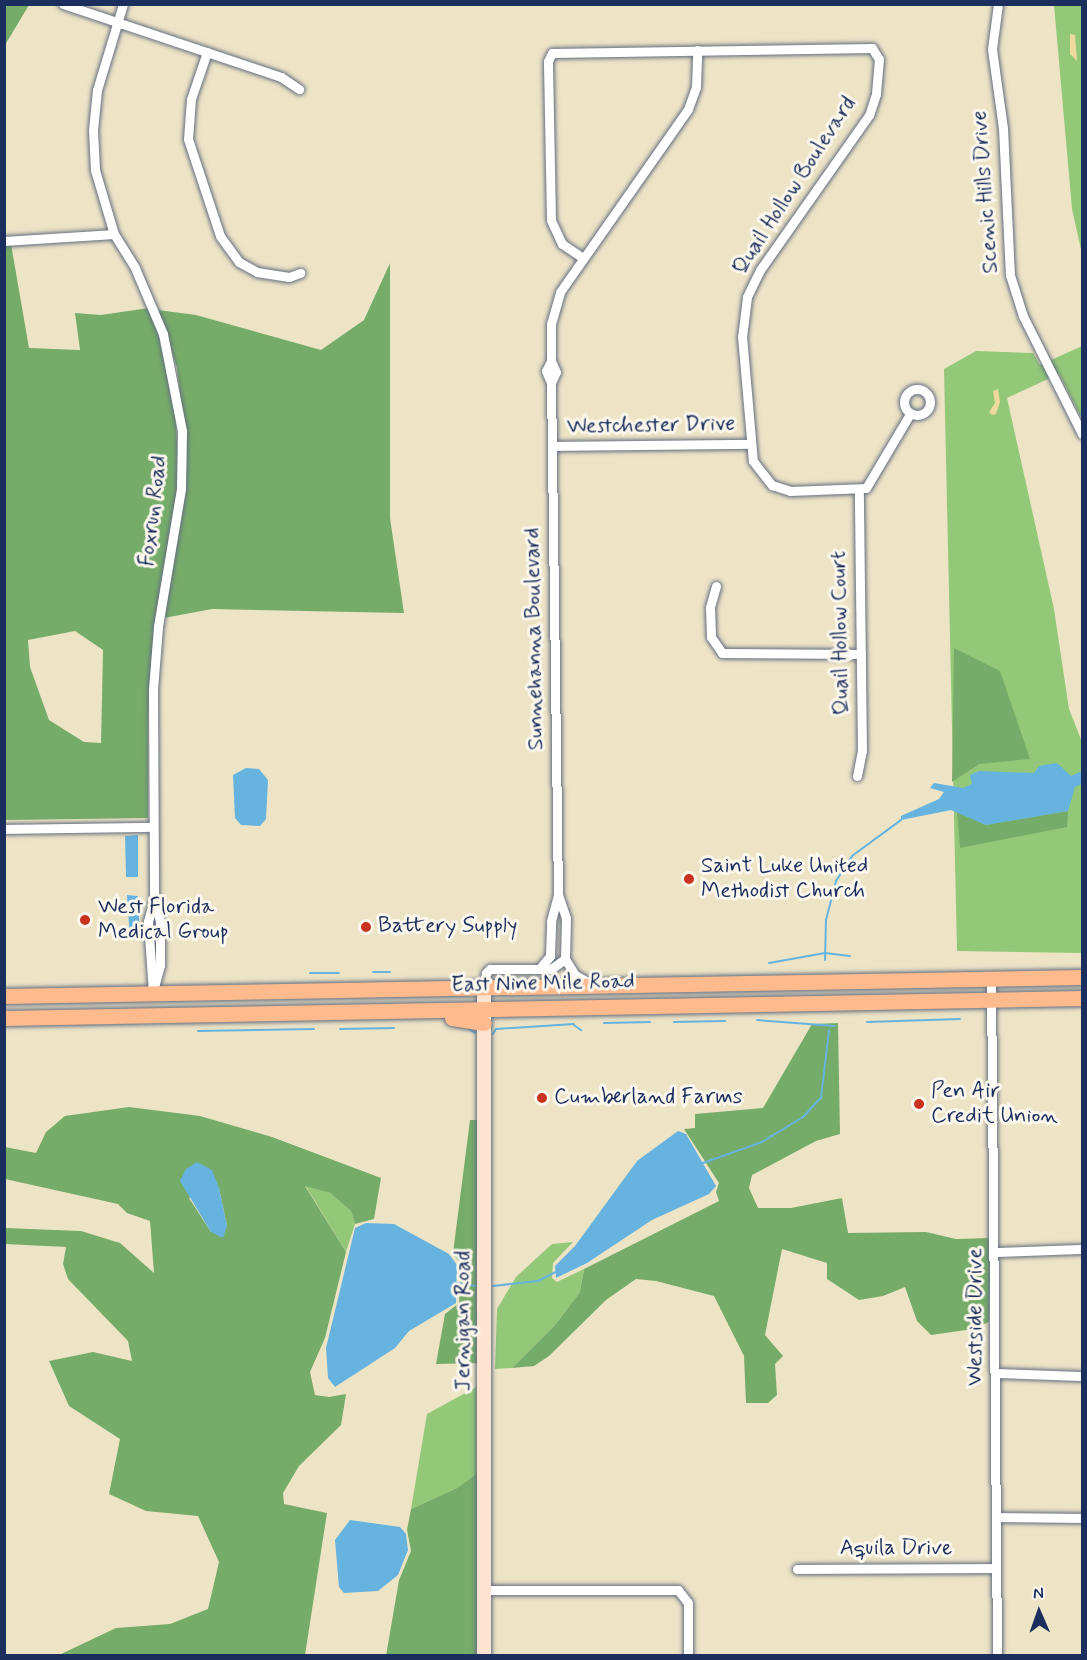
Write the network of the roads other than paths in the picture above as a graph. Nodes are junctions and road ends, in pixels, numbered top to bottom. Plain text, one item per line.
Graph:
1 (63, 4) edge
2 (123, 4) edge
3 (998, 4) edge
4 (117, 22) junction
5 (697, 50) junction
6 (207, 52) junction
7 (299, 90) dead end
8 (114, 234) junction
9 (4, 241) edge
10 (583, 258) junction
11 (300, 273) dead end
12 (910, 414) dead end
13 (1083, 434) edge
14 (751, 444) junction
15 (552, 446) junction
16 (859, 490) junction
17 (716, 586) dead end
18 (861, 654) junction
19 (857, 776) dead end
20 (153, 826) junction
21 (4, 829) edge
22 (558, 895) junction
23 (565, 959) junction
24 (540, 968) junction
25 (1083, 977) edge
26 (991, 978) junction
27 (679, 983) junction
28 (593, 985) junction
29 (484, 987) junction
30 (1083, 992) edge
31 (153, 993) junction
32 (4, 996) edge
33 (1083, 998) edge
34 (992, 999) junction
35 (1017, 999) junction
36 (329, 1011) junction
37 (484, 1015) junction
38 (4, 1017) edge
39 (1083, 1249) edge
40 (995, 1252) junction
41 (995, 1373) junction
42 (1083, 1376) edge
43 (996, 1517) junction
44 (1083, 1518) edge
45 (996, 1568) junction
46 (797, 1569) dead end
47 (484, 1590) junction
48 (484, 1656) edge
49 (688, 1656) edge
50 (997, 1656) edge

1 - 4 street
2 - 4 street, Foxrun Road
3 - 13 street, Scenic Hills Drive
4 - 6 street
4 - 8 street, Foxrun Road
5 - 10 street, Sunnehanna Boulevard
5 - 10 street, Quail Hollow Boulevard
5 - 14 street, Quail Hollow Boulevard
6 - 7 street
6 - 11 street
8 - 9 street
8 - 20 street, Foxrun Road
10 - 15 street, Sunnehanna Boulevard
12 - 16 street
14 - 15 street, Westchester Drive
14 - 16 street, Quail Hollow Boulevard
15 - 22 street, Sunnehanna Boulevard
16 - 18 street, Quail Hollow Court
17 - 18 street
18 - 19 street, Quail Hollow Court
20 - 21 street
20 - 31 street, Foxrun Road
22 - 23 street, Sunnehanna Boulevard
22 - 24 street, Sunnehanna Boulevard
23 - 24 street
23 - 28 street
24 - 29 street
25 - 26 main road, East Nine Mile Road
26 - 27 main road, East Nine Mile Road
26 - 34 street, Westside Drive
27 - 28 main road, East Nine Mile Road
27 - 37 main road
28 - 29 main road, East Nine Mile Road
29 - 31 main road, East Nine Mile Road
29 - 37 street, Jernigan Road
30 - 35 main road
31 - 32 main road, East Nine Mile Road
31 - 36 main road
31 - 38 main road
33 - 35 main road, East Nine Mile Road
34 - 35 main road, East Nine Mile Road
34 - 37 main road, East Nine Mile Road
34 - 40 street, Westside Drive
36 - 37 main road, East Nine Mile Road
36 - 38 main road, East Nine Mile Road
37 - 47 street, Jernigan Road
39 - 40 street
40 - 41 street, Westside Drive
41 - 42 street
41 - 43 street, Westside Drive
43 - 44 street
43 - 45 street, Westside Drive
45 - 46 street, Aquila Drive
45 - 50 street, Westside Drive
47 - 48 street, Jernigan Road
47 - 49 street

